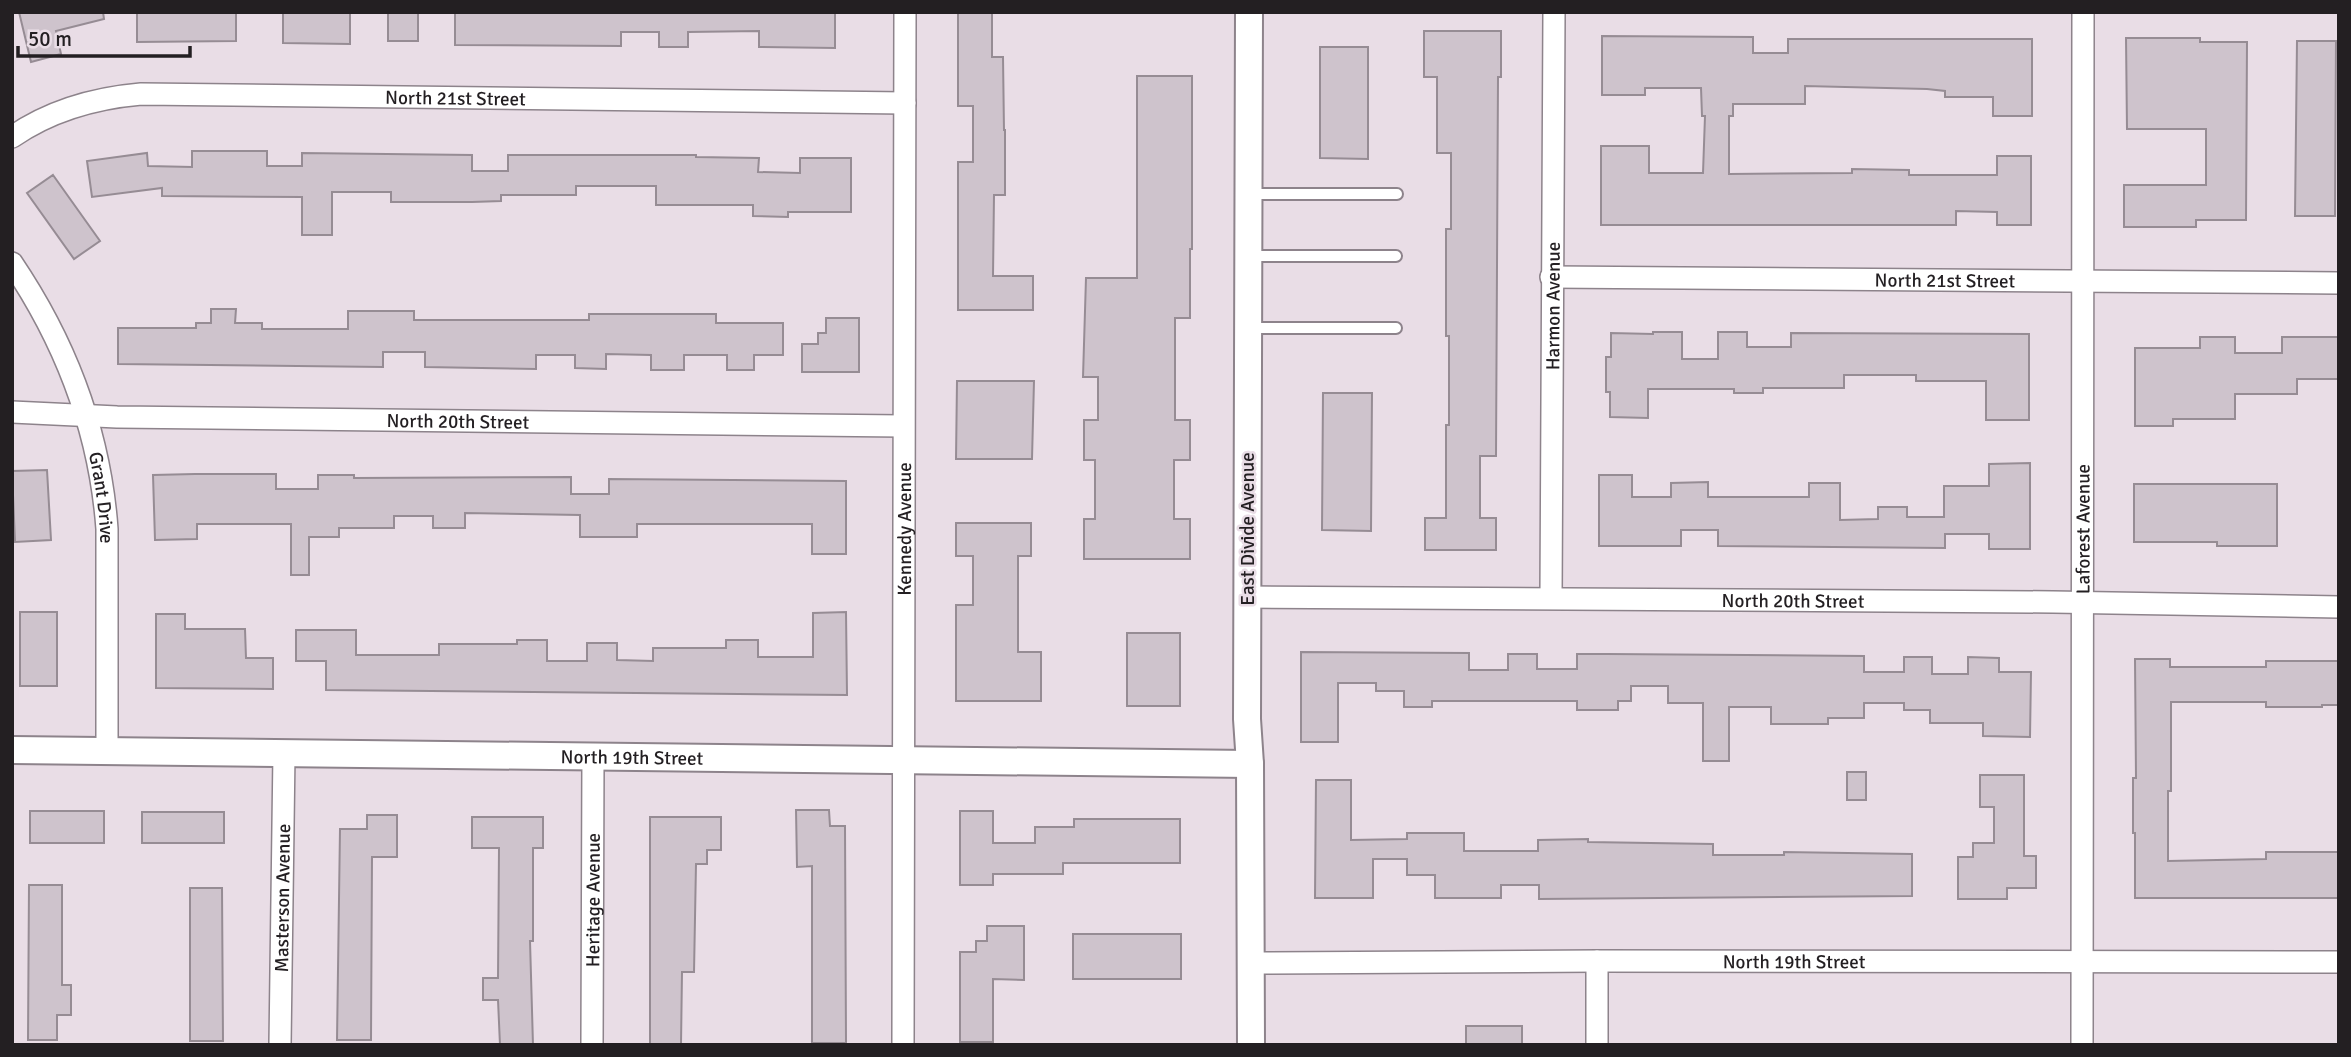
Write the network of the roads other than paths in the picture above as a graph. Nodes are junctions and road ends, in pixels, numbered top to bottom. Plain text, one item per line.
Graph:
1 (905, 12) edge
2 (1249, 12) edge
3 (1554, 12) edge
4 (2083, 12) edge
5 (905, 103) junction
6 (12, 137) edge
7 (1249, 194) junction
8 (1397, 194) dead end
9 (1248, 256) junction
10 (1396, 256) dead end
11 (12, 264) edge
12 (1551, 277) junction
13 (2082, 279) junction
14 (2339, 283) edge
15 (1248, 328) junction
16 (1396, 328) dead end
17 (12, 412) edge
18 (86, 416) junction
19 (903, 426) junction
20 (1247, 597) junction
21 (1551, 598) junction
22 (2082, 603) junction
23 (2339, 607) edge
24 (12, 750) edge
25 (107, 751) junction
26 (284, 753) junction
27 (593, 756) junction
28 (902, 759) junction
29 (1250, 764) junction
30 (1597, 961) junction
31 (2081, 962) junction
32 (2339, 962) edge
33 (1252, 963) junction
34 (281, 1045) edge
35 (592, 1045) edge
36 (903, 1045) edge
37 (1251, 1045) edge
38 (1597, 1045) edge
39 (2082, 1045) edge

1 - 5 street, Kennedy Avenue
2 - 7 street, East Divide Avenue
3 - 12 street, Harmon Avenue
4 - 13 street, Laforest Avenue
5 - 6 street, North 21st Street
5 - 19 street, Kennedy Avenue
7 - 8 lane
7 - 9 street, East Divide Avenue
9 - 10 lane
9 - 15 street, East Divide Avenue
11 - 18 street, Grant Drive
12 - 13 street, North 21st Street
12 - 21 street, Harmon Avenue
13 - 14 street, North 21st Street
13 - 22 street, Laforest Avenue
15 - 16 lane
15 - 20 street, East Divide Avenue
17 - 18 street, North 20th Street
18 - 19 street, North 20th Street
18 - 25 street, Grant Drive
19 - 28 street, Kennedy Avenue
20 - 21 street, North 20th Street
20 - 29 street, East Divide Avenue
21 - 22 street, North 20th Street
22 - 23 street, North 20th Street
22 - 31 street, Laforest Avenue
24 - 25 street, North 19th Street
25 - 26 street, North 19th Street
26 - 27 street, North 19th Street
26 - 34 street, Masterson Avenue
27 - 28 street, North 19th Street
27 - 35 street, Heritage Avenue
28 - 29 street, North 19th Street
28 - 36 street, Kennedy Avenue
29 - 33 street, East Divide Avenue
30 - 31 street, North 19th Street
30 - 33 street, North 19th Street
30 - 38 street
31 - 32 street, North 19th Street
31 - 39 street, Laforest Avenue
33 - 37 street, East Divide Avenue

